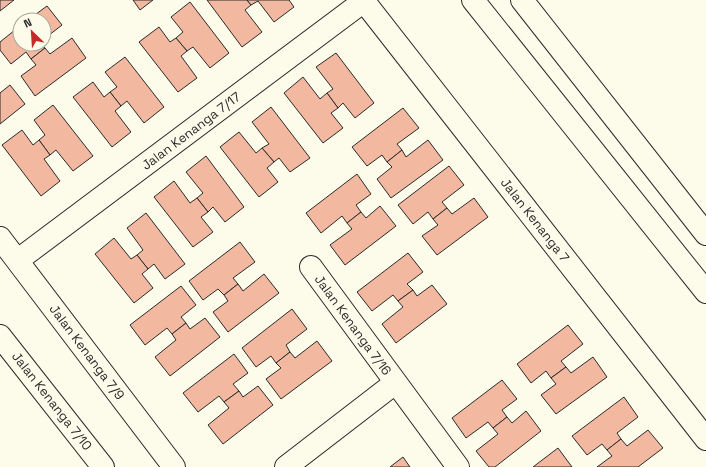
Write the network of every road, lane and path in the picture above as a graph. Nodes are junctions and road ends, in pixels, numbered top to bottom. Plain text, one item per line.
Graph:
1 (364, 0) edge
2 (473, 0) edge
3 (522, 0) edge
4 (706, 234) edge
5 (0, 238) edge
6 (18, 260) junction
7 (311, 267) dead end
8 (706, 292) edge
9 (0, 336) edge
10 (395, 383) junction
11 (706, 439) edge
12 (103, 467) edge
13 (174, 467) edge
14 (286, 467) edge
15 (458, 467) edge

1 - 6 street, Jalan Kenanga 7/17
1 - 11 street, Jalan Kenanga 7
2 - 8 street
3 - 4 street
5 - 6 street, Jalan Kenanga 7/9
6 - 13 street, Jalan Kenanga 7/9
7 - 10 street, Jalan Kenanga 7/16
9 - 12 street, Jalan Kenanga 7/10
10 - 14 street, Jalan Kenanga 7/16
10 - 15 street, Jalan Kenanga 7/16

